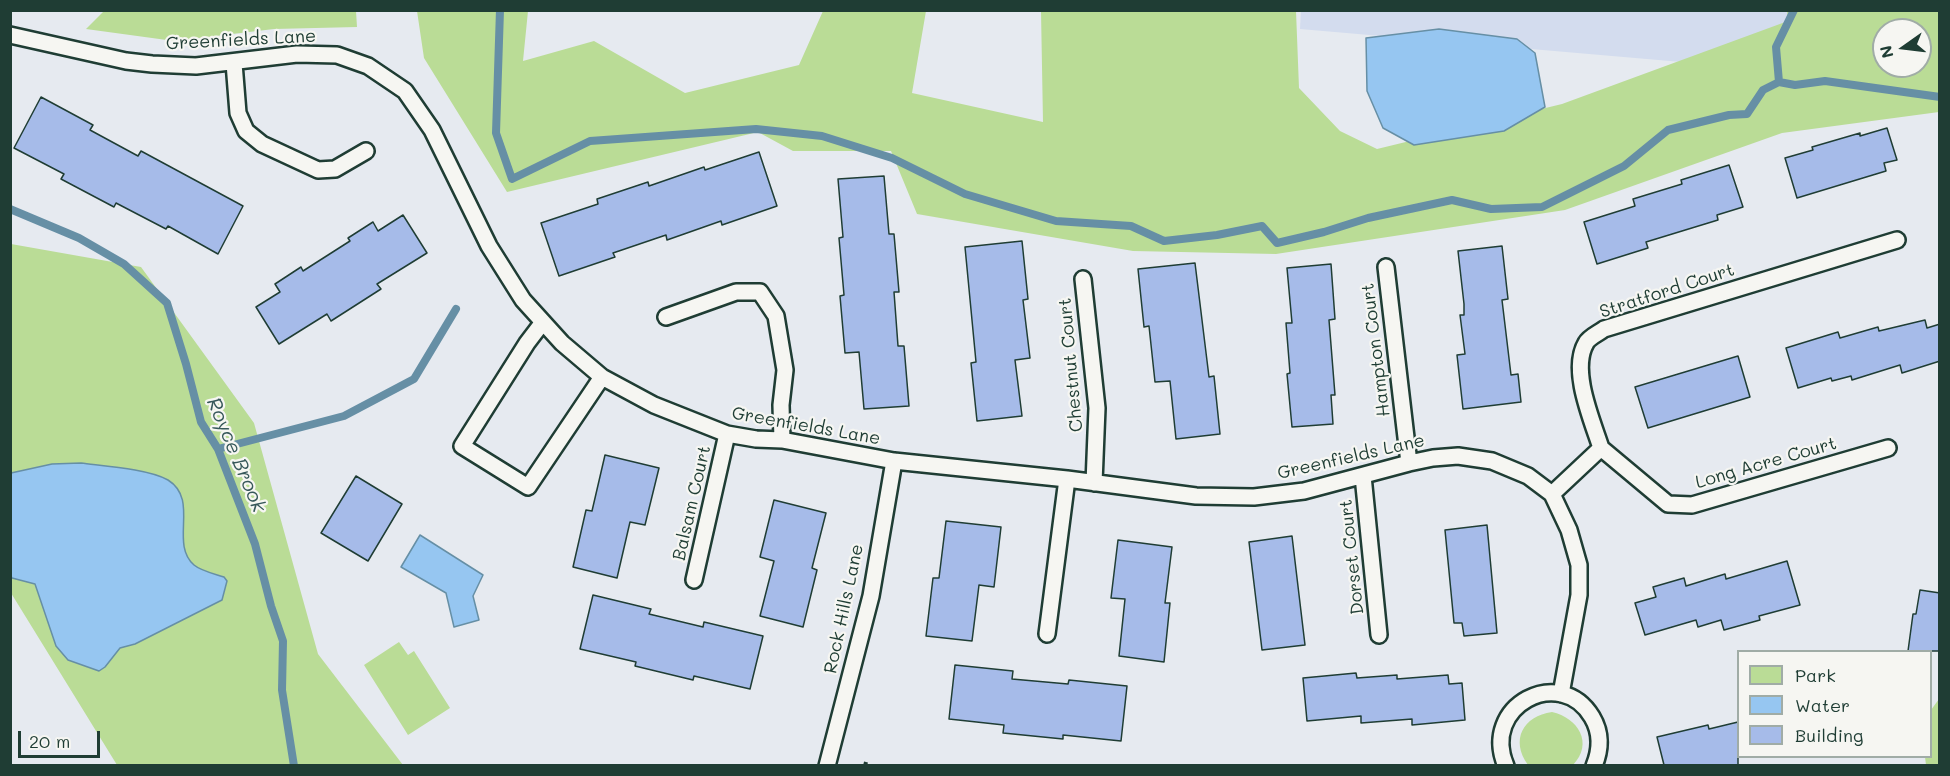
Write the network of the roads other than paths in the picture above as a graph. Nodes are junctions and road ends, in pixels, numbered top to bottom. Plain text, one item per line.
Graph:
1 (10, 35) edge
2 (234, 63) junction
3 (366, 151) dead end
4 (1897, 240) dead end
5 (1386, 267) dead end
6 (1083, 279) dead end
7 (666, 317) dead end
8 (543, 322) junction
9 (602, 377) junction
10 (727, 434) junction
11 (782, 440) junction
12 (1601, 448) junction
13 (1888, 448) dead end
14 (894, 460) junction
15 (1409, 463) junction
16 (1363, 476) junction
17 (1067, 479) junction
18 (1094, 483) junction
19 (1552, 494) junction
20 (694, 580) dead end
21 (1047, 634) dead end
22 (1379, 635) dead end
23 (1562, 694) junction
24 (827, 765) edge
25 (1506, 765) edge
26 (1594, 765) edge

1 - 2 lane, Greenfields Lane
2 - 3 lane
2 - 8 lane, Greenfields Lane
4 - 12 lane, Stratford Court
5 - 15 lane, Hampton Court
6 - 18 lane, Chestnut Court
7 - 11 lane
8 - 9 lane, Greenfields Lane
8 - 9 lane
9 - 10 lane, Greenfields Lane
10 - 11 lane, Greenfields Lane
10 - 20 lane, Balsam Court
11 - 14 lane, Greenfields Lane
12 - 13 lane, Long Acre Court
12 - 19 lane
14 - 17 lane, Greenfields Lane
14 - 24 lane, Rock Hills Lane
15 - 16 lane, Greenfields Lane
15 - 19 lane, Greenfields Lane
16 - 18 lane, Greenfields Lane
16 - 22 lane, Dorset Court
17 - 18 lane, Greenfields Lane
17 - 21 lane
19 - 23 lane, Greenfields Lane
23 - 25 lane
23 - 26 lane

